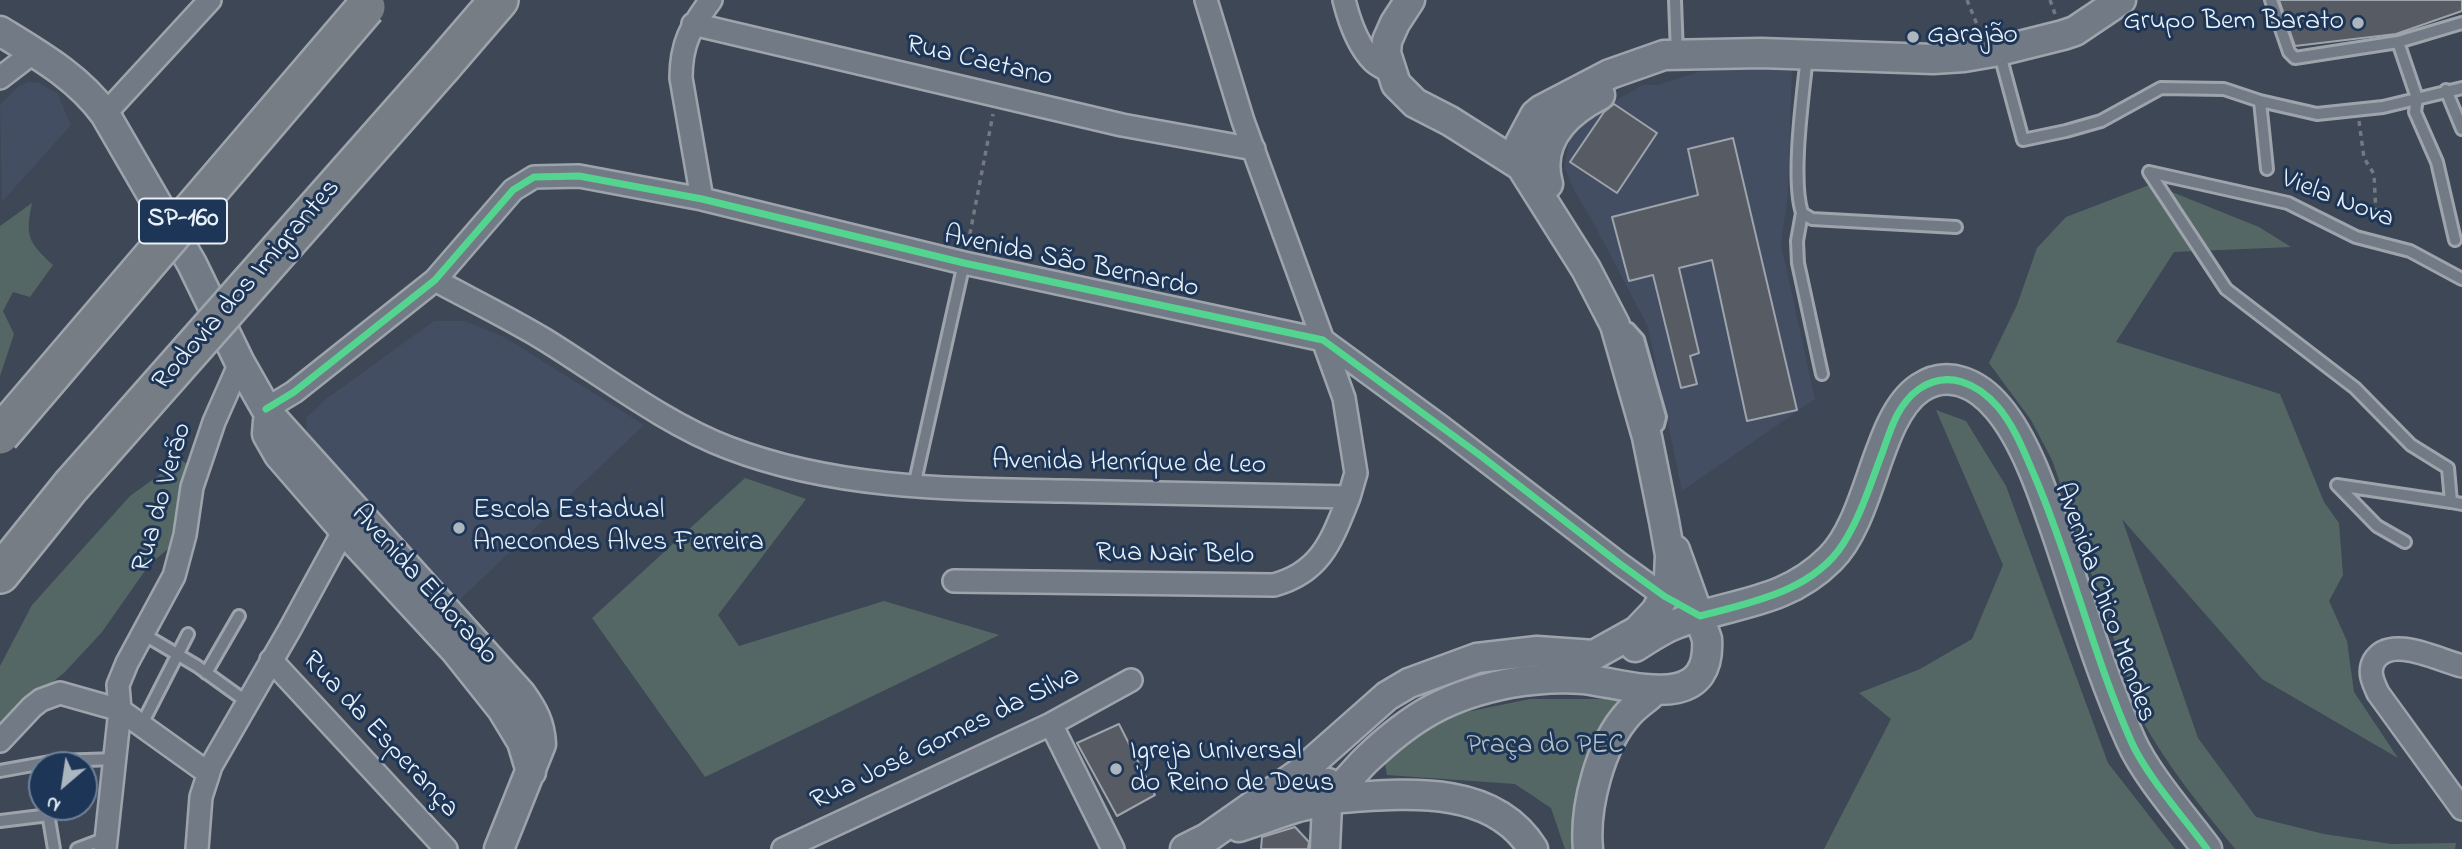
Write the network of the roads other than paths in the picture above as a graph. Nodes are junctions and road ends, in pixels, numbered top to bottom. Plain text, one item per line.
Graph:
1 (210, 0) edge
2 (499, 0) edge
3 (711, 0) edge
4 (1206, 0) edge
5 (1344, 0) edge
6 (1410, 0) edge
7 (1675, 0) edge
8 (2121, 0) edge
9 (2272, 0) edge
10 (369, 4) edge
11 (2462, 23) edge
12 (693, 24) junction
13 (0, 31) edge
14 (2398, 42) junction
15 (34, 52) junction
16 (1994, 53) junction
17 (1677, 54) junction
18 (1807, 54) junction
19 (1392, 73) junction
20 (0, 78) edge
21 (2462, 88) edge
22 (2446, 90) junction
23 (2417, 98) junction
24 (2260, 101) junction
25 (105, 114) junction
26 (2462, 130) edge
27 (1254, 149) junction
28 (1533, 157) junction
29 (2267, 169) dead end
30 (702, 199) junction
31 (1802, 213) junction
32 (1956, 227) dead end
33 (2455, 240) dead end
34 (964, 264) junction
35 (2462, 279) edge
36 (435, 280) junction
37 (1323, 340) junction
38 (240, 363) junction
39 (1822, 374) dead end
40 (267, 412) junction
41 (0, 435) edge
42 (914, 486) junction
43 (1349, 497) junction
44 (2457, 503) edge
45 (1664, 521) junction
46 (351, 523) junction
47 (2405, 542) dead end
48 (0, 573) edge
49 (954, 580) dead end
50 (1664, 596) junction
51 (239, 616) dead end
52 (1700, 616) junction
53 (143, 634) junction
54 (188, 634) dead end
55 (178, 655) junction
56 (1594, 655) junction
57 (271, 660) junction
58 (2462, 666) edge
59 (206, 673) junction
60 (1131, 680) dead end
61 (1654, 691) junction
62 (247, 702) junction
63 (1375, 706) junction
64 (120, 710) junction
65 (1051, 724) junction
66 (141, 726) junction
67 (0, 741) edge
68 (116, 759) junction
69 (98, 761) edge
70 (28, 766) edge
71 (0, 771) edge
72 (208, 773) junction
73 (1326, 799) junction
74 (2462, 809) edge
75 (28, 815) edge
76 (0, 821) edge
77 (50, 821) edge
78 (1196, 843) edge
79 (105, 844) edge
80 (54, 849) edge
81 (77, 849) edge
82 (197, 849) edge
83 (446, 849) edge
84 (499, 849) edge
85 (783, 849) edge
86 (1114, 849) edge
87 (1325, 849) edge
88 (1533, 849) edge
89 (1588, 849) edge
90 (2207, 849) edge

1 - 25 street
2 - 48 highway, Rodovia dos Imigrantes, bridge
3 - 12 street
4 - 27 street
5 - 19 street
6 - 19 main road
7 - 17 lane
8 - 16 main road
9 - 14 lane
10 - 41 highway, SP-160, bridge
11 - 14 lane
12 - 27 street, Rua Caetano
12 - 30 street
13 - 15 main road, Avenida Eldorado
14 - 23 lane
15 - 20 street
15 - 25 main road, Avenida Eldorado
16 - 18 main road
16 - 24 lane
17 - 18 main road
17 - 28 main road
18 - 31 lane
19 - 28 main road
21 - 22 lane
22 - 23 lane
22 - 26 lane
23 - 24 lane
23 - 33 lane
24 - 29 lane
25 - 38 main road, Avenida Eldorado
27 - 37 street
28 - 45 main road
30 - 34 street, Avenida São Bernardo
30 - 36 street, Avenida São Bernardo
31 - 32 lane
31 - 39 lane
34 - 37 street, Avenida São Bernardo
34 - 42 lane
35 - 44 lane, Viela Nova
36 - 40 street, Avenida São Bernardo
36 - 42 street, Avenida Henríque de Leo
37 - 43 street
37 - 50 street, Avenida São Bernardo
38 - 40 main road, Avenida Eldorado
38 - 53 street, Rua do Verão
40 - 46 main road, Avenida Eldorado
42 - 43 street, Avenida Henríque de Leo
43 - 49 street, Rua Nair Belo
44 - 47 lane
45 - 50 main road
45 - 52 main road
46 - 57 street
46 - 84 main road, Avenida Eldorado
50 - 52 main road
50 - 56 main road
51 - 59 lane
52 - 56 main road, Avenida Chico Mendes
52 - 61 main road
52 - 90 main road, Avenida Chico Mendes
53 - 55 lane
53 - 64 street, Rua do Verão
54 - 55 lane
55 - 59 lane
55 - 66 lane
56 - 63 main road, Avenida Chico Mendes
57 - 62 street
57 - 83 street, Rua da Esperança
58 - 74 street
59 - 62 lane
60 - 65 street, Rua José Gomes da Silva
61 - 73 main road
61 - 89 main road
62 - 72 street
63 - 73 main road
63 - 78 main road
64 - 66 street
64 - 67 street
64 - 68 street, Rua do Verão
65 - 85 street, Rua José Gomes da Silva
65 - 86 street
66 - 72 street
68 - 69 lane
68 - 79 street, Rua do Verão
70 - 71 lane
72 - 82 street
73 - 78 main road
73 - 87 main road
73 - 88 main road
75 - 76 lane
77 - 80 lane
79 - 81 lane

